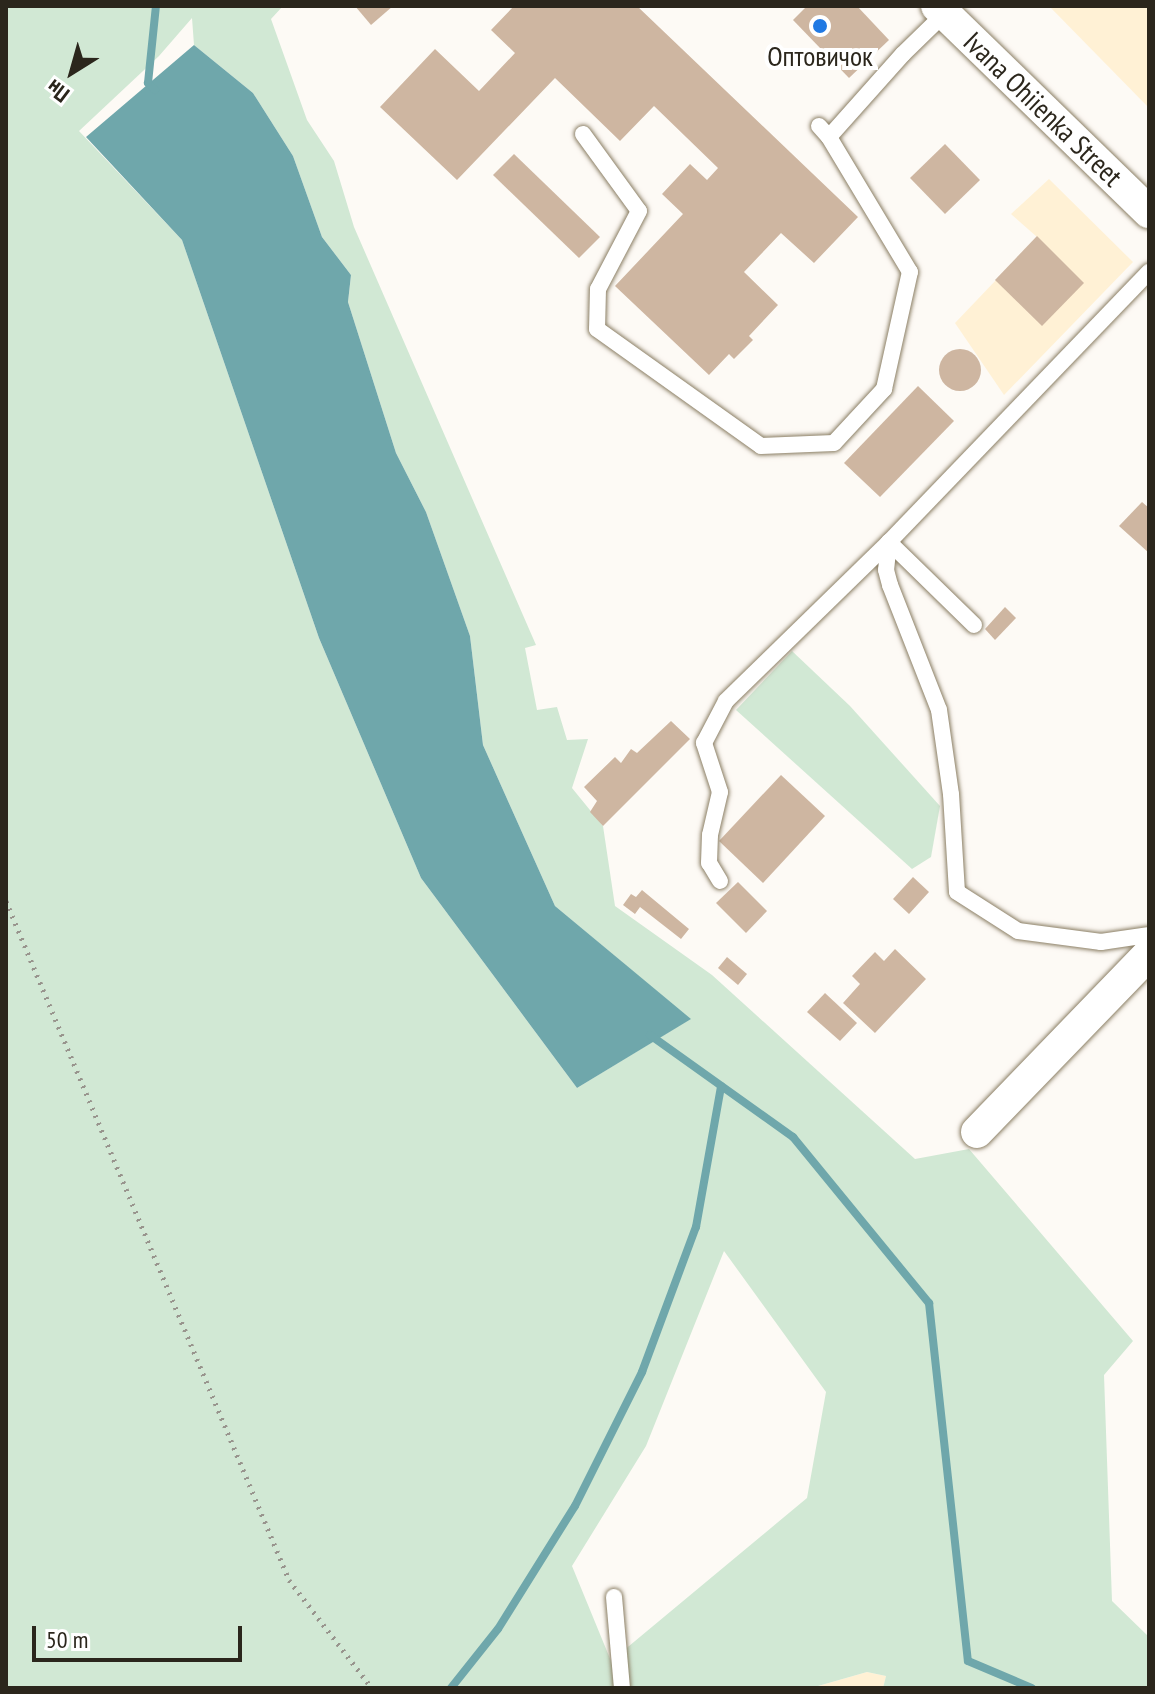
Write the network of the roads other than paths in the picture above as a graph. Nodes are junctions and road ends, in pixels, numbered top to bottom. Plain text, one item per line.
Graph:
1 (940, 10) edge
2 (583, 134) dead end
3 (1149, 212) edge
4 (1149, 272) edge
5 (889, 542) junction
6 (974, 625) dead end
7 (720, 881) dead end
8 (1149, 935) edge
9 (1149, 954) edge
10 (977, 1132) dead end
11 (614, 1597) dead end
12 (622, 1688) edge

1 - 2 lane
1 - 3 street, Ivana Ohiienka Street
4 - 5 lane
5 - 6 lane
5 - 7 lane
5 - 8 lane
9 - 10 street
11 - 12 lane

